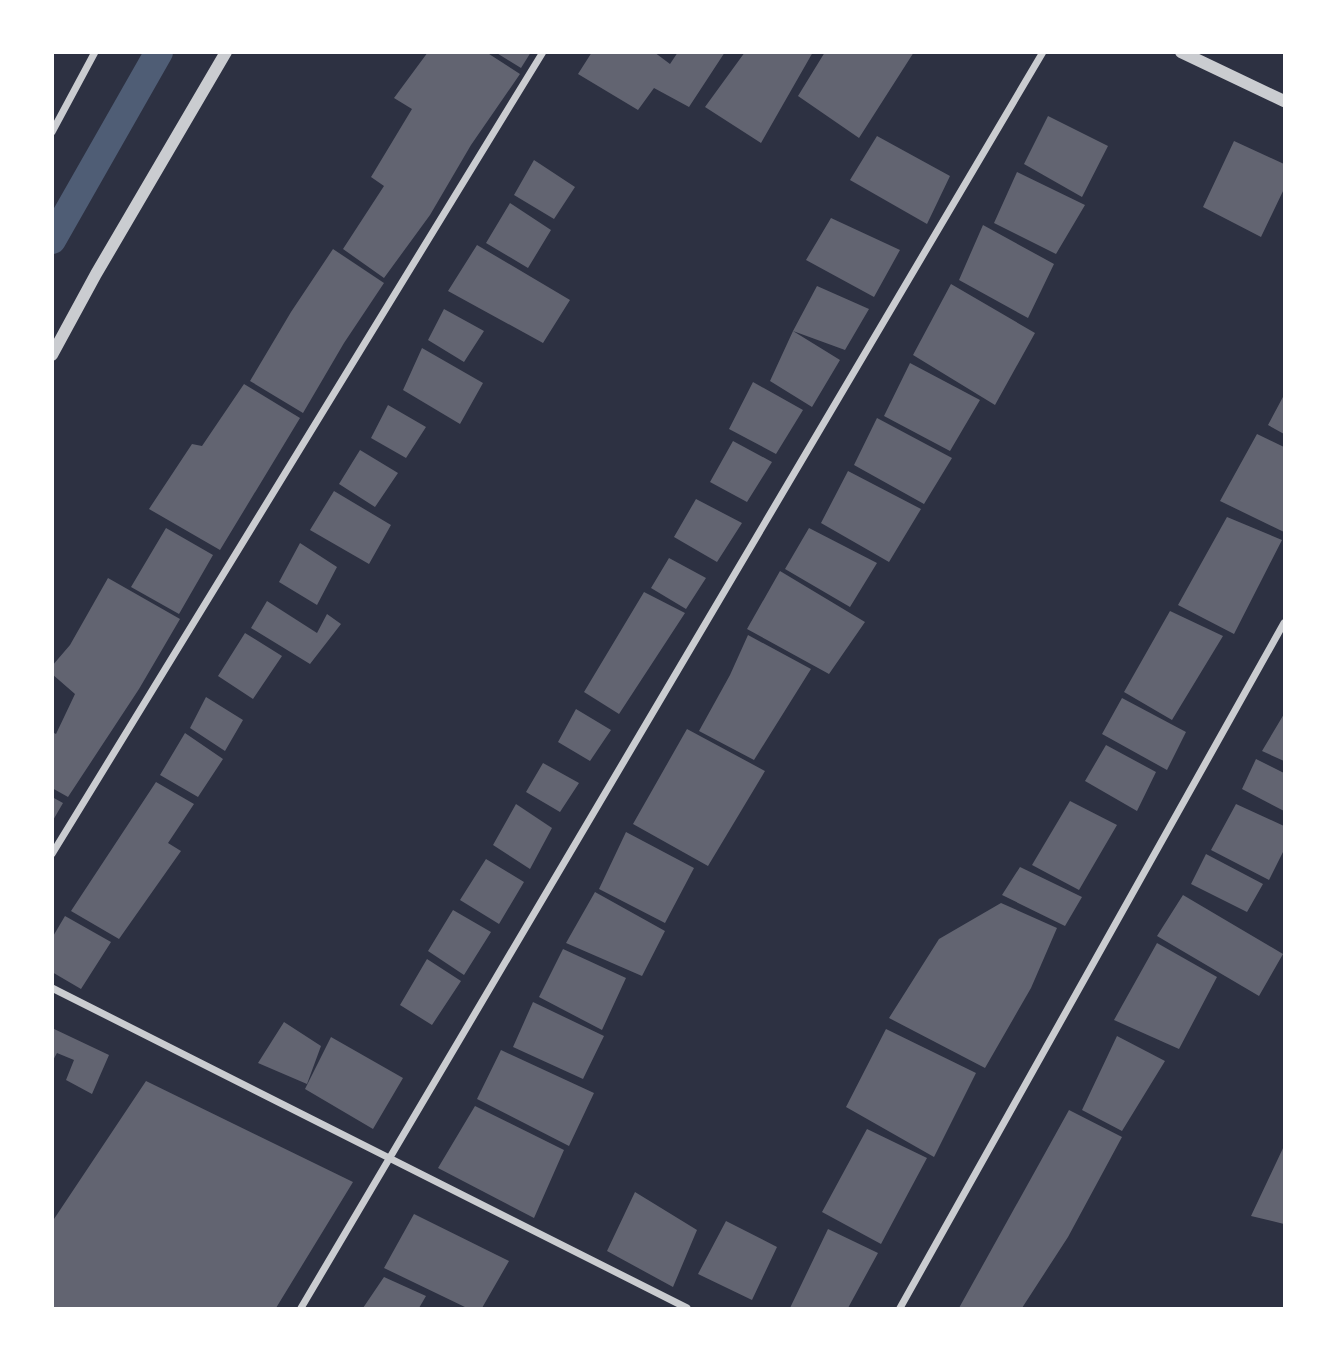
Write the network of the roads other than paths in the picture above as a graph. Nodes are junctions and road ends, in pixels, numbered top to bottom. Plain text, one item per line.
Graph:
1 (94, 52) edge
2 (226, 52) edge
3 (543, 52) edge
4 (1043, 52) edge
5 (1181, 52) edge
6 (1284, 101) edge
7 (52, 132) edge
8 (52, 355) edge
9 (1284, 623) edge
10 (52, 854) edge
11 (52, 988) edge
12 (388, 1159) junction
13 (301, 1308) edge
14 (687, 1308) edge
15 (900, 1308) edge

1 - 7 street
2 - 8 street
3 - 10 street
4 - 12 street
5 - 6 street
9 - 15 street
11 - 12 street
12 - 13 street
12 - 14 street

